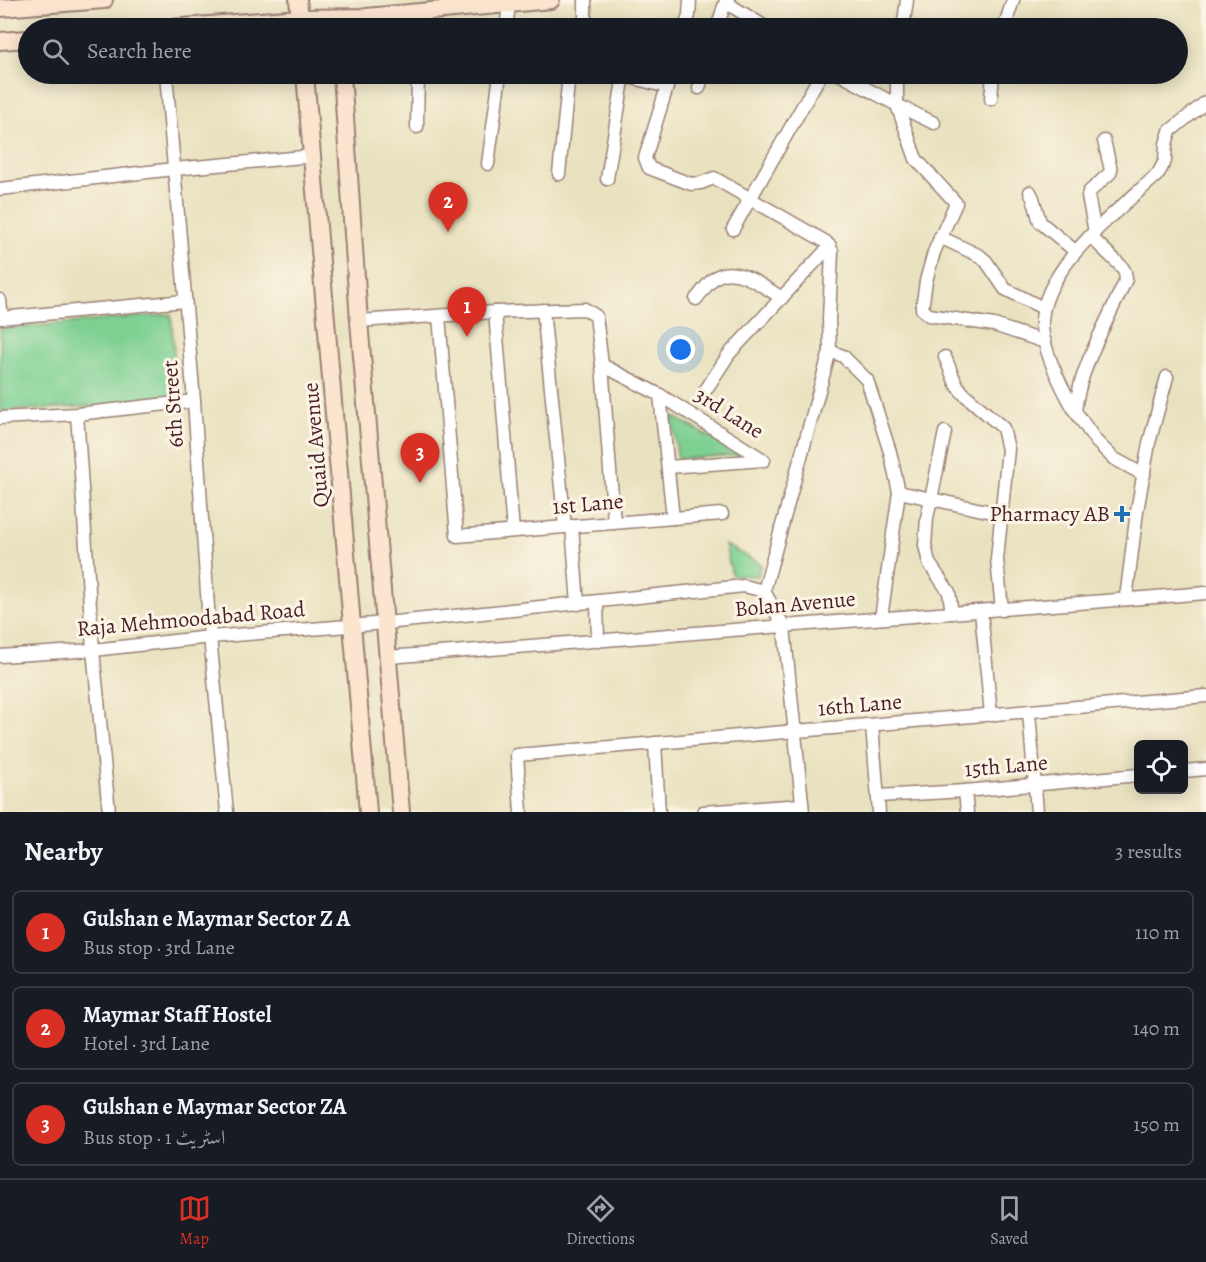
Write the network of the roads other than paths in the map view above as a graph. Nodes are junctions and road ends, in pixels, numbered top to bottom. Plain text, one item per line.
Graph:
1 (104, 0) edge
2 (298, 0) edge
3 (551, 0) edge
4 (585, 0) edge
5 (690, 0) edge
6 (726, 0) edge
7 (907, 0) edge
8 (1012, 0) edge
9 (515, 3) edge
10 (0, 8) edge
11 (300, 18) edge
12 (434, 18) edge
13 (510, 18) edge
14 (585, 18) edge
15 (688, 18) edge
16 (720, 18) edge
17 (751, 18) edge
18 (904, 18) edge
19 (1007, 18) edge
20 (18, 40) edge
21 (0, 41) edge
22 (167, 84) edge
23 (306, 84) edge
24 (343, 84) edge
25 (418, 84) edge
26 (499, 84) edge
27 (568, 84) edge
28 (622, 84) edge
29 (656, 84) edge
30 (667, 84) edge
31 (700, 84) edge
32 (814, 84) edge
33 (858, 84) edge
34 (897, 84) edge
35 (992, 84) edge
36 (666, 87) junction
37 (699, 88) dead end
38 (991, 99) dead end
39 (1206, 102) edge
40 (897, 105) junction
41 (934, 123) dead end
42 (417, 127) dead end
43 (1104, 141) dead end
44 (313, 156) junction
45 (488, 164) dead end
46 (174, 169) junction
47 (559, 174) dead end
48 (607, 179) dead end
49 (0, 189) edge
50 (1029, 192) dead end
51 (750, 199) junction
52 (733, 229) dead end
53 (1093, 234) junction
54 (940, 237) junction
55 (830, 246) junction
56 (1075, 251) junction
57 (782, 298) junction
58 (696, 299) dead end
59 (0, 300) edge
60 (185, 301) junction
61 (1043, 308) junction
62 (543, 310) junction
63 (495, 312) junction
64 (439, 316) junction
65 (1, 318) edge
66 (359, 321) junction
67 (1045, 342) junction
68 (830, 351) junction
69 (945, 357) dead end
70 (602, 365) junction
71 (1167, 377) dead end
72 (705, 391) dead end
73 (660, 395) junction
74 (194, 401) junction
75 (1075, 411) junction
76 (77, 414) junction
77 (0, 418) edge
78 (945, 432) dead end
79 (668, 467) junction
80 (1144, 475) junction
81 (899, 492) junction
82 (932, 500) junction
83 (722, 514) dead end
84 (1001, 514) junction
85 (673, 518) junction
86 (614, 523) junction
87 (568, 527) junction
88 (513, 531) junction
89 (764, 591) junction
90 (1206, 593) edge
91 (1126, 599) junction
92 (597, 602) junction
93 (578, 604) junction
94 (981, 610) junction
95 (1002, 610) junction
96 (952, 613) junction
97 (880, 618) junction
98 (386, 622) junction
99 (354, 624) junction
100 (784, 627) junction
101 (210, 637) junction
102 (598, 641) junction
103 (93, 650) junction
104 (0, 656) edge
105 (388, 657) junction
106 (1206, 696) edge
107 (1029, 712) junction
108 (991, 715) junction
109 (872, 725) junction
110 (795, 731) junction
111 (655, 743) junction
112 (1206, 769) edge
113 (1188, 771) edge
114 (1134, 775) edge
115 (1035, 784) junction
116 (965, 791) junction
117 (878, 796) junction
118 (802, 808) edge
119 (733, 811) edge
120 (109, 812) edge
121 (227, 812) edge
122 (369, 812) edge
123 (401, 812) edge
124 (521, 812) edge
125 (659, 812) edge
126 (703, 812) edge
127 (879, 812) edge
128 (967, 812) edge
129 (1037, 812) edge

1 - 10 main road
2 - 11 main road
3 - 9 main road
4 - 14 street
5 - 15 street
6 - 16 street
6 - 17 street
7 - 18 street
8 - 19 street
9 - 12 main road
9 - 13 street
20 - 21 main road
22 - 46 street, 6th Street
23 - 44 main road, Quaid Avenue
24 - 66 main road
25 - 42 street
26 - 45 street
27 - 47 street
28 - 48 street
29 - 36 street
30 - 36 street
31 - 37 street
32 - 51 street
33 - 40 street
34 - 40 street
35 - 38 street
36 - 51 street
39 - 53 street
40 - 41 street
40 - 54 street
43 - 53 street
44 - 46 street
44 - 99 main road, Quaid Avenue
46 - 49 street
46 - 60 street, 6th Street
50 - 56 street
51 - 52 street
51 - 55 street
53 - 56 street
53 - 75 street
54 - 61 street
54 - 67 street
55 - 57 street
55 - 68 street
56 - 61 street
57 - 58 street
57 - 72 street
59 - 65 street
60 - 65 street
60 - 74 street, 6th Street
61 - 67 street
62 - 63 street
62 - 70 street
62 - 87 street
63 - 64 street
63 - 88 street
64 - 66 street
64 - 88 street, 1st Lane
66 - 98 main road
67 - 75 street
68 - 81 street
68 - 89 street
69 - 84 street
70 - 73 street, 3rd Lane
70 - 86 street
71 - 80 street
73 - 79 street
73 - 79 street, 3rd Lane
74 - 76 street
74 - 101 street, 6th Street
75 - 80 street
76 - 77 street
76 - 103 street
78 - 82 street
79 - 85 street
80 - 91 street
81 - 82 street
81 - 97 street
82 - 84 street
82 - 96 street
83 - 85 street, 1st Lane
84 - 95 street
85 - 86 street, 1st Lane
86 - 87 street, 1st Lane
87 - 88 street, 1st Lane
87 - 93 street
89 - 92 street, Bolan Avenue
89 - 100 street
90 - 91 street, Bolan Avenue
91 - 95 street, Bolan Avenue
92 - 93 street, Bolan Avenue
92 - 102 street
93 - 98 street, Bolan Avenue
94 - 95 street, Bolan Avenue
94 - 96 street, Bolan Avenue
94 - 108 street
96 - 97 street, Bolan Avenue
97 - 100 street, Bolan Avenue
98 - 99 street, Raja Mehmoodabad Road
98 - 105 main road
99 - 101 street, Raja Mehmoodabad Road
99 - 122 main road, Quaid Avenue
100 - 102 street, Bolan Avenue
100 - 110 street
101 - 103 street, Raja Mehmoodabad Road
101 - 121 street, 6th Street
102 - 105 street, Bolan Avenue
103 - 104 street, Raja Mehmoodabad Road
103 - 120 street
105 - 123 main road
106 - 107 street, 16th Lane
107 - 108 street, 16th Lane
107 - 115 street
108 - 109 street, 16th Lane
109 - 110 street, 16th Lane
109 - 117 street
110 - 111 street, 16th Lane
110 - 118 street
111 - 124 street, 16th Lane
111 - 125 street
112 - 113 street
114 - 115 street, 15th Lane
115 - 116 street, 15th Lane
115 - 129 street
116 - 117 street, 15th Lane
116 - 128 street
117 - 127 street
118 - 119 street
119 - 126 street

